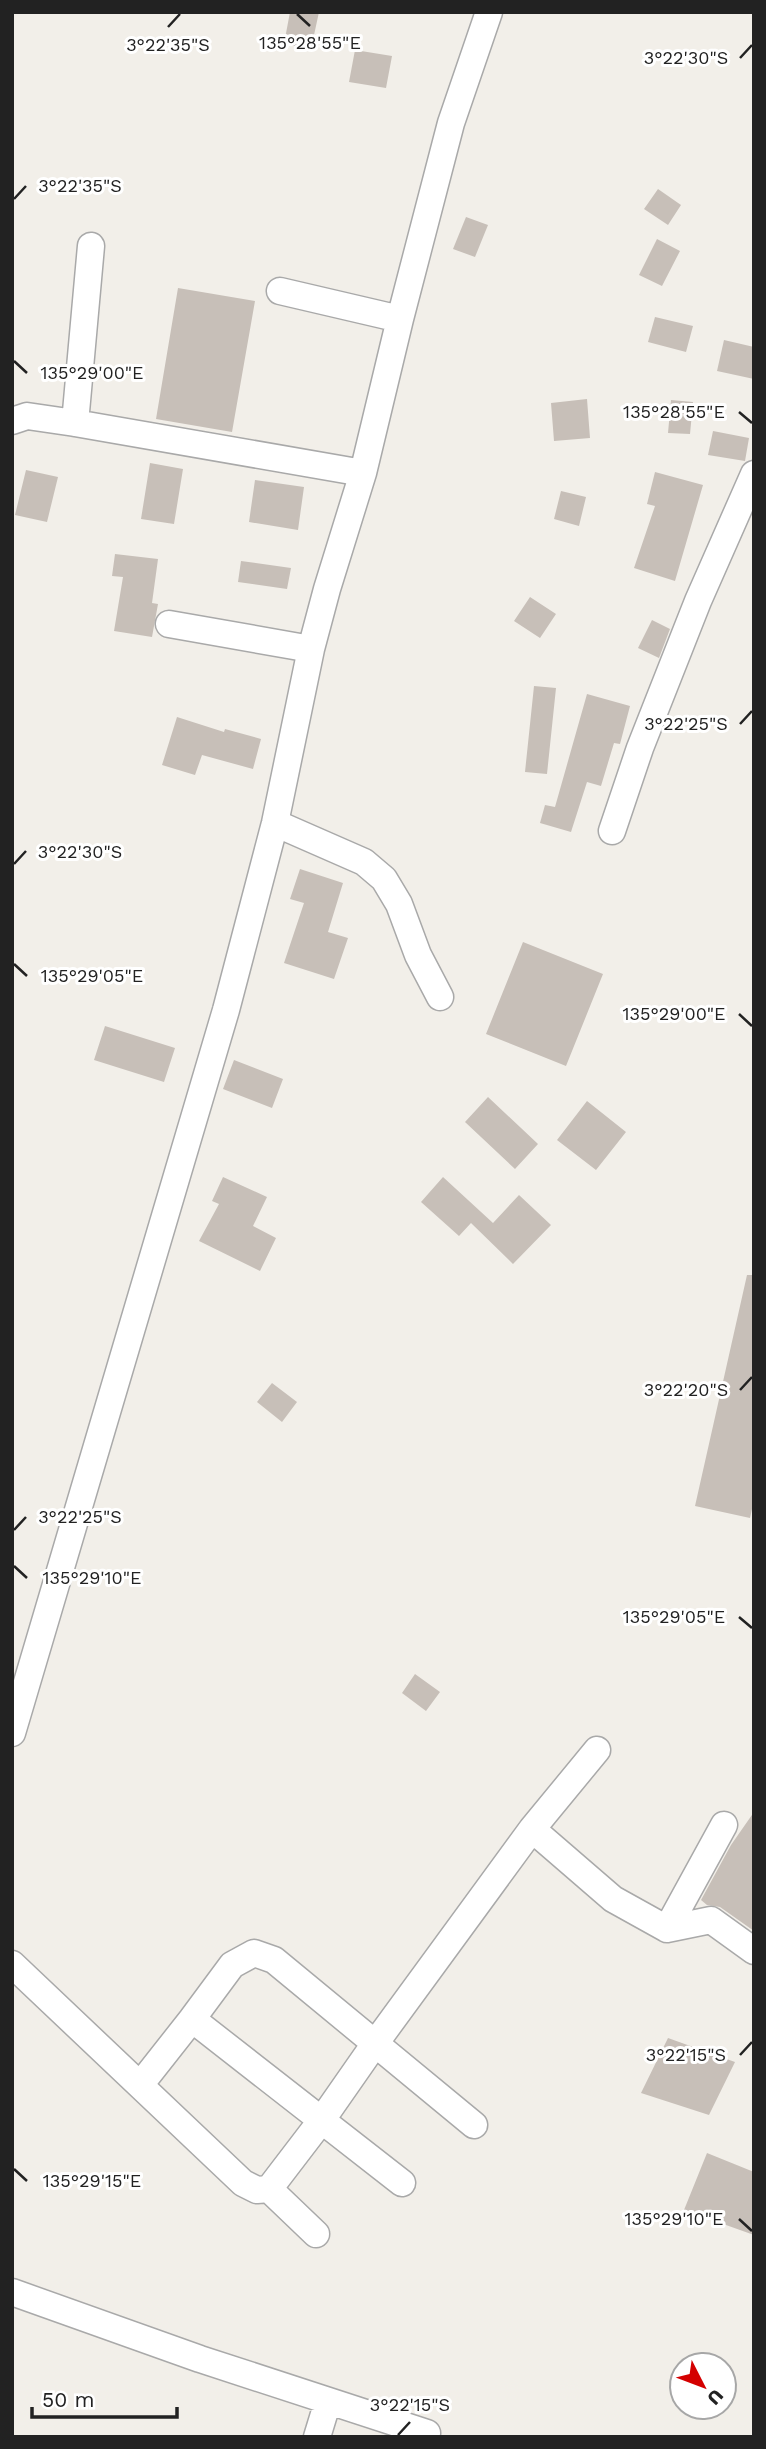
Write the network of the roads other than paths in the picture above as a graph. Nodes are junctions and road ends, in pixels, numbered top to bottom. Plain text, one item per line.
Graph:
1 (489, 12) edge
2 (91, 246) dead end
3 (280, 290) dead end
4 (400, 319) junction
5 (12, 421) edge
6 (75, 423) junction
7 (363, 473) junction
8 (754, 474) edge
9 (169, 624) dead end
10 (311, 649) junction
11 (275, 823) junction
12 (612, 831) dead end
13 (440, 997) dead end
14 (12, 1732) edge
15 (597, 1750) dead end
16 (724, 1825) dead end
17 (532, 1829) junction
18 (667, 1929) junction
19 (754, 1951) edge
20 (12, 1964) edge
21 (192, 2019) junction
22 (374, 2045) junction
23 (140, 2085) junction
24 (321, 2121) junction
25 (474, 2126) dead end
26 (402, 2183) dead end
27 (269, 2189) junction
28 (316, 2234) dead end
29 (12, 2292) edge
30 (328, 2401) junction
31 (427, 2432) dead end
32 (317, 2437) edge

1 - 4 street
2 - 6 street
3 - 4 street
4 - 7 street
5 - 6 street
6 - 7 street
7 - 10 street
8 - 12 street
9 - 10 street
10 - 11 street
11 - 13 street
11 - 14 street
15 - 17 street
16 - 18 street
17 - 18 street
17 - 22 street
18 - 19 street
20 - 23 street
21 - 22 street
21 - 23 street
21 - 24 street
22 - 24 street
22 - 25 street
23 - 27 street
24 - 26 street
24 - 27 street
27 - 28 street
29 - 30 street
30 - 31 street
30 - 32 street

